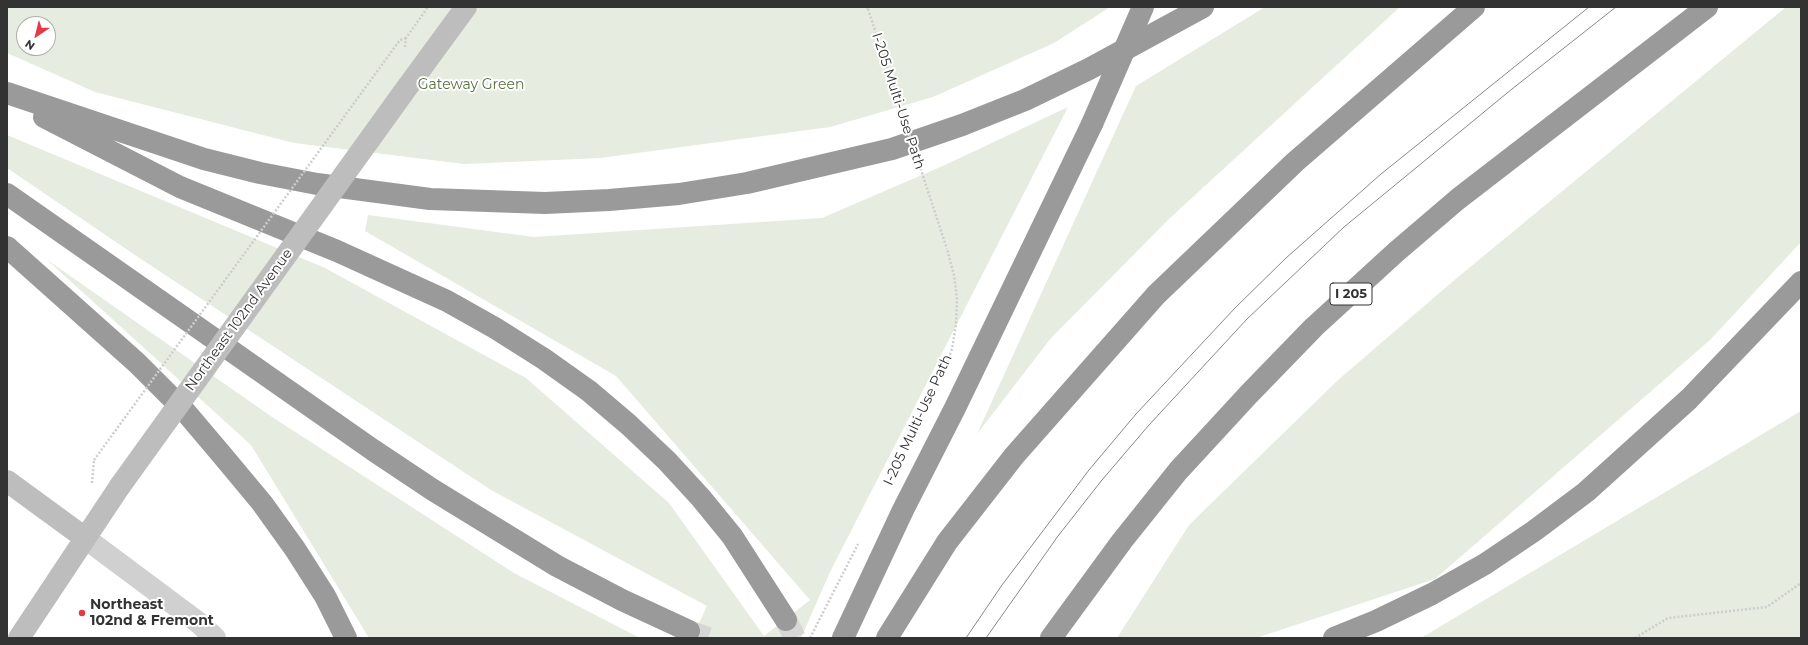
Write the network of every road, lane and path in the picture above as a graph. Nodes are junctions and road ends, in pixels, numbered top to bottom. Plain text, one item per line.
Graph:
1 (428, 7) edge
2 (466, 7) edge
3 (1143, 7) edge
4 (1203, 7) edge
5 (1474, 7) edge
6 (1707, 7) edge
7 (867, 8) edge
8 (7, 93) edge
9 (7, 98) edge
10 (7, 194) edge
11 (7, 247) edge
12 (1801, 282) edge
13 (944, 371) dead end
14 (94, 460) dead end
15 (7, 481) edge
16 (85, 538) junction
17 (860, 540) dead end
18 (1801, 583) edge
19 (786, 620) tunnel mouth
20 (689, 631) tunnel mouth
21 (19, 638) edge
22 (215, 638) edge
23 (346, 638) edge
24 (810, 638) edge
25 (842, 638) edge
26 (887, 638) edge
27 (1051, 638) edge
28 (1334, 638) edge
29 (1635, 638) edge

1 - 14 path, bridge
2 - 16 main road, Northeast 102nd Avenue, bridge
3 - 25 highway, bridge
4 - 8 highway
5 - 26 highway
6 - 27 highway, I 205
7 - 13 path, I-205 Multi-Use Path, bridge
9 - 19 highway
10 - 20 highway
11 - 23 highway
12 - 28 highway
15 - 16 main road
16 - 21 main road, Northeast 102nd Avenue
16 - 22 street
17 - 24 path
18 - 29 path

